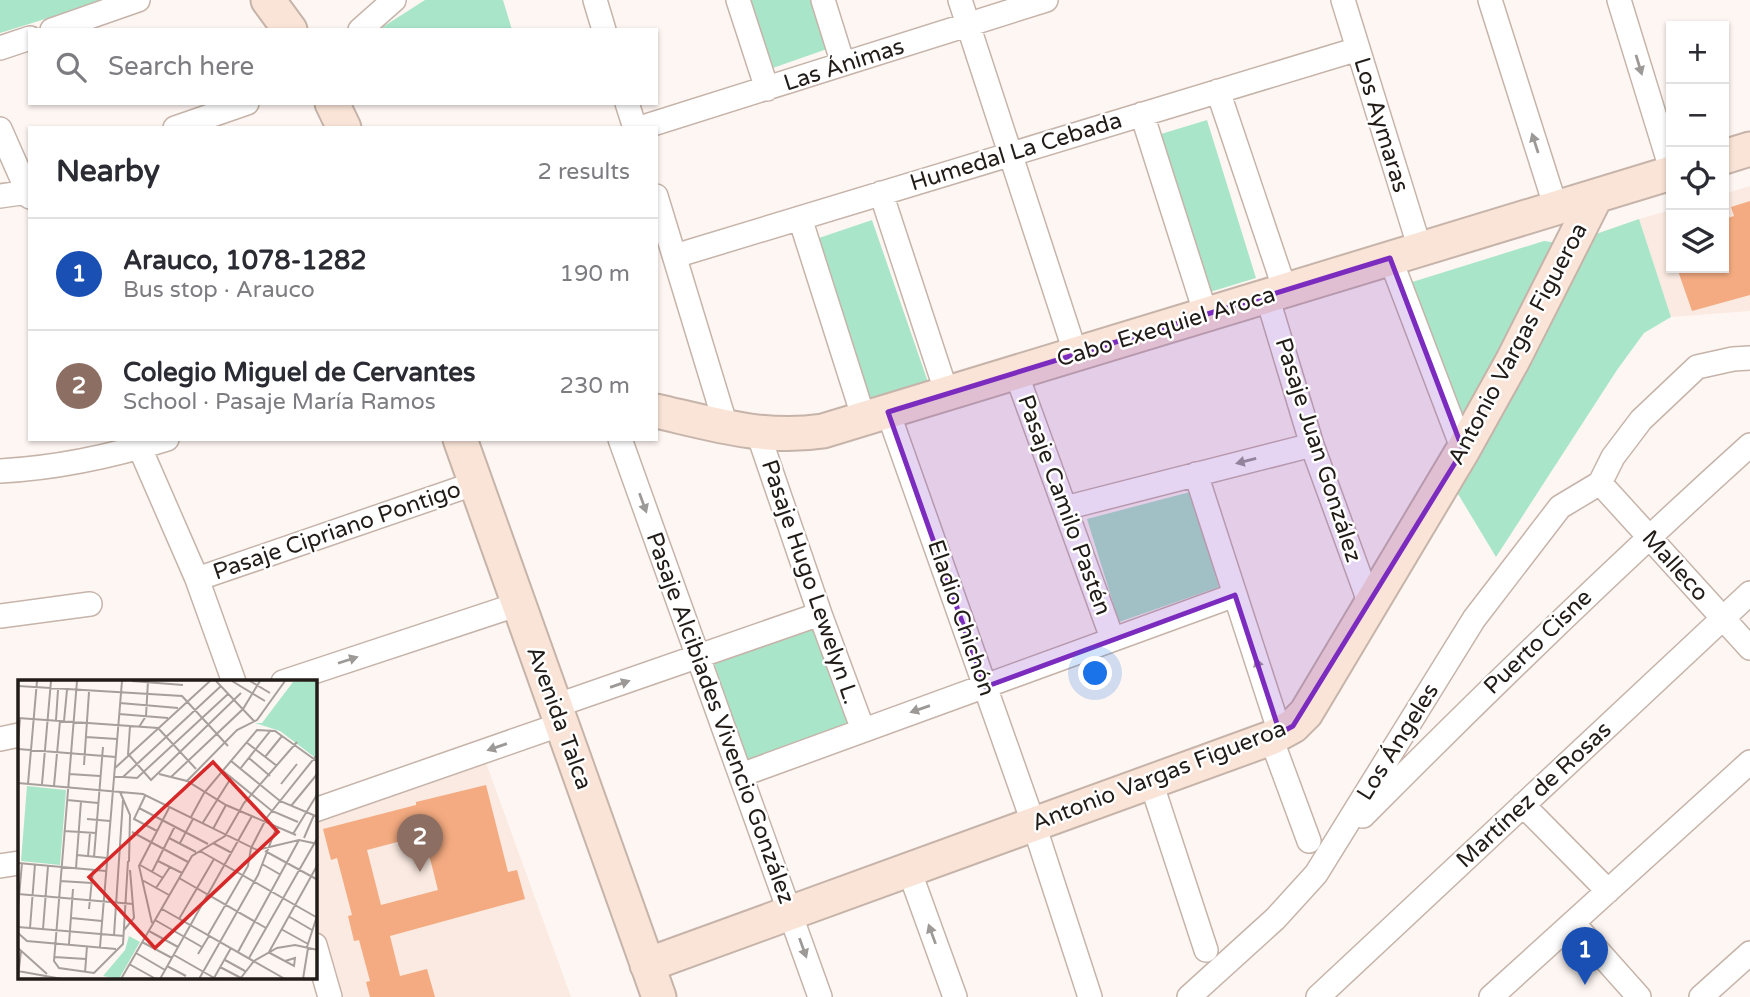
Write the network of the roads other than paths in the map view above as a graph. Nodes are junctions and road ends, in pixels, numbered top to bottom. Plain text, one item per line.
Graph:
1 (138, 0) edge
2 (268, 0) edge
3 (394, 0) edge
4 (595, 0) edge
5 (738, 0) edge
6 (823, 0) edge
7 (960, 0) edge
8 (1046, 0) edge
9 (1343, 0) edge
10 (1490, 0) edge
11 (1619, 0) edge
12 (969, 25) junction
13 (58, 28) edge
14 (289, 28) edge
15 (361, 28) edge
16 (603, 28) edge
17 (28, 39) edge
18 (0, 48) edge
19 (1358, 48) junction
20 (843, 64) junction
21 (767, 89) junction
22 (1218, 91) junction
23 (241, 105) edge
24 (333, 105) edge
25 (628, 105) edge
26 (1142, 114) junction
27 (181, 126) edge
28 (343, 126) edge
29 (634, 126) edge
30 (647, 126) edge
31 (0, 129) edge
32 (1750, 149) edge
33 (1011, 154) junction
34 (1666, 155) edge
35 (1729, 155) edge
36 (1666, 173) edge
37 (27, 187) edge
38 (881, 193) junction
39 (0, 196) edge
40 (1596, 196) junction
41 (658, 202) edge
42 (1556, 208) junction
43 (800, 218) junction
44 (1405, 254) junction
45 (675, 256) junction
46 (1276, 293) junction
47 (1206, 314) junction
48 (1076, 355) junction
49 (1750, 358) edge
50 (1016, 373) junction
51 (947, 394) junction
52 (658, 411) edge
53 (876, 416) junction
54 (726, 426) junction
55 (758, 433) junction
56 (461, 441) edge
57 (621, 441) edge
58 (138, 443) edge
59 (1312, 444) junction
60 (1750, 445) edge
61 (1463, 450) junction
62 (0, 471) edge
63 (1196, 474) junction
64 (476, 483) junction
65 (1600, 483) junction
66 (1065, 508) junction
67 (1649, 537) junction
68 (197, 579) junction
69 (1750, 593) edge
70 (1235, 595) junction
71 (90, 604) dead end
72 (519, 604) junction
73 (1370, 604) junction
74 (820, 614) junction
75 (0, 616) edge
76 (1723, 618) junction
77 (1112, 638) junction
78 (1750, 648) edge
79 (698, 656) junction
80 (233, 680) edge
81 (289, 680) edge
82 (985, 687) junction
83 (558, 715) junction
84 (863, 730) junction
85 (18, 735) edge
86 (1275, 736) junction
87 (0, 739) edge
88 (1750, 762) edge
89 (741, 775) junction
90 (1151, 782) junction
91 (1523, 805) junction
92 (317, 809) edge
93 (1034, 825) junction
94 (1309, 841) dead end
95 (1333, 846) junction
96 (18, 863) edge
97 (0, 866) edge
98 (909, 870) junction
99 (1608, 891) junction
100 (790, 913) junction
101 (1573, 923) junction
102 (1206, 950) dead end
103 (317, 952) edge
104 (1750, 953) edge
105 (647, 965) junction
106 (330, 997) edge
107 (659, 997) edge
108 (820, 997) edge
109 (955, 997) edge
110 (1090, 997) edge
111 (1189, 997) edge
112 (1318, 997) edge
113 (1492, 997) edge
114 (1639, 997) edge
115 (1701, 997) edge

1 - 13 street
2 - 14 street
3 - 15 street
4 - 16 street
5 - 21 street
6 - 20 street
7 - 12 street
8 - 12 street, Las Ánimas
9 - 19 street, Los Aymaras
42 -> 10 street
11 -> 34 street
12 - 20 street, Las Ánimas
12 - 33 street
17 - 18 street
19 - 22 street, Humedal La Cebada
19 - 44 street, Los Aymaras
20 - 21 street, Las Ánimas
21 - 30 street, Las Ánimas
22 - 26 street, Humedal La Cebada
22 - 46 street, Pasaje Juan González
23 - 27 street
24 - 28 street
25 - 29 street
26 - 33 street, Humedal La Cebada
26 - 47 street
31 - 37 street
32 - 35 street
33 - 38 street, Humedal La Cebada
33 - 48 street
36 - 40 street, Cabo Exequiel Aroca
37 - 39 street
38 - 43 street, Humedal La Cebada
38 - 51 street
40 - 42 street, Cabo Exequiel Aroca
40 - 61 street, Antonio Vargas Figueroa
41 - 45 street
42 - 44 street, Cabo Exequiel Aroca
43 - 45 street, Humedal La Cebada
43 - 53 street, Eladio Chichón
44 - 46 street, Cabo Exequiel Aroca
44 - 61 street, Los Aymaras
45 - 54 street
46 - 47 street, Cabo Exequiel Aroca
46 - 59 street, Pasaje Juan González
47 - 48 street, Cabo Exequiel Aroca
48 - 50 street, Cabo Exequiel Aroca
49 - 65 street
50 - 51 street, Cabo Exequiel Aroca
50 - 66 street, Pasaje Camilo Pastén
51 - 53 street, Cabo Exequiel Aroca
52 - 54 street, Cabo Exequiel Aroca
53 - 55 street, Cabo Exequiel Aroca
53 - 82 street, Eladio Chichón
54 - 55 street, Cabo Exequiel Aroca
55 - 74 street, Pasaje Hugo Lewelyn L.
56 - 64 street, Avenida Talca
57 -> 79 street, Pasaje Alcibiades Vivencio González
58 - 62 street
58 - 68 street
59 -> 63 street
59 - 73 street, Pasaje Juan González
60 - 67 street, Puerto Cisne
61 - 73 street, Antonio Vargas Figueroa
63 - 66 street
63 - 70 street
64 - 68 street, Pasaje Cipriano Pontigo
64 - 72 street, Avenida Talca
65 - 67 street, Malleco
65 - 95 street, Los Ángeles
66 - 77 street, Pasaje Camilo Pastén
67 - 76 street, Malleco
67 - 95 street, Puerto Cisne
68 - 80 street
69 - 76 street, Martínez de Rosas
70 - 77 street
86 -> 70 street
71 - 75 street
81 -> 72 street
72 - 83 street, Avenida Talca
73 - 86 street, Antonio Vargas Figueroa
74 - 79 street
74 - 84 street, Pasaje Hugo Lewelyn L.
76 - 78 street, Malleco
76 - 91 street, Martínez de Rosas
77 - 82 street
83 -> 79 street
79 - 89 street, Pasaje Alcibiades Vivencio González
82 -> 84 street
82 - 93 street, Eladio Chichón
83 -> 92 street
83 - 105 street, Avenida Talca
84 - 89 street
85 - 87 street
86 - 90 street, Antonio Vargas Figueroa
86 - 94 street
88 - 99 street
89 - 100 street, Pasaje Alcibiades Vivencio González
90 - 93 street, Antonio Vargas Figueroa
90 - 102 street
91 - 99 street
91 - 112 street, Martínez de Rosas
93 - 98 street, Antonio Vargas Figueroa
93 - 110 street, Eladio Chichón
95 - 111 street, Los Ángeles
96 - 97 street
98 - 100 street, Antonio Vargas Figueroa
109 -> 98 street
99 - 101 street
100 - 105 street, Antonio Vargas Figueroa
100 -> 108 street, Pasaje Alcibiades Vivencio González
101 - 113 street
101 - 114 street
103 - 106 street
104 - 115 street
105 - 107 street, Avenida Talca

